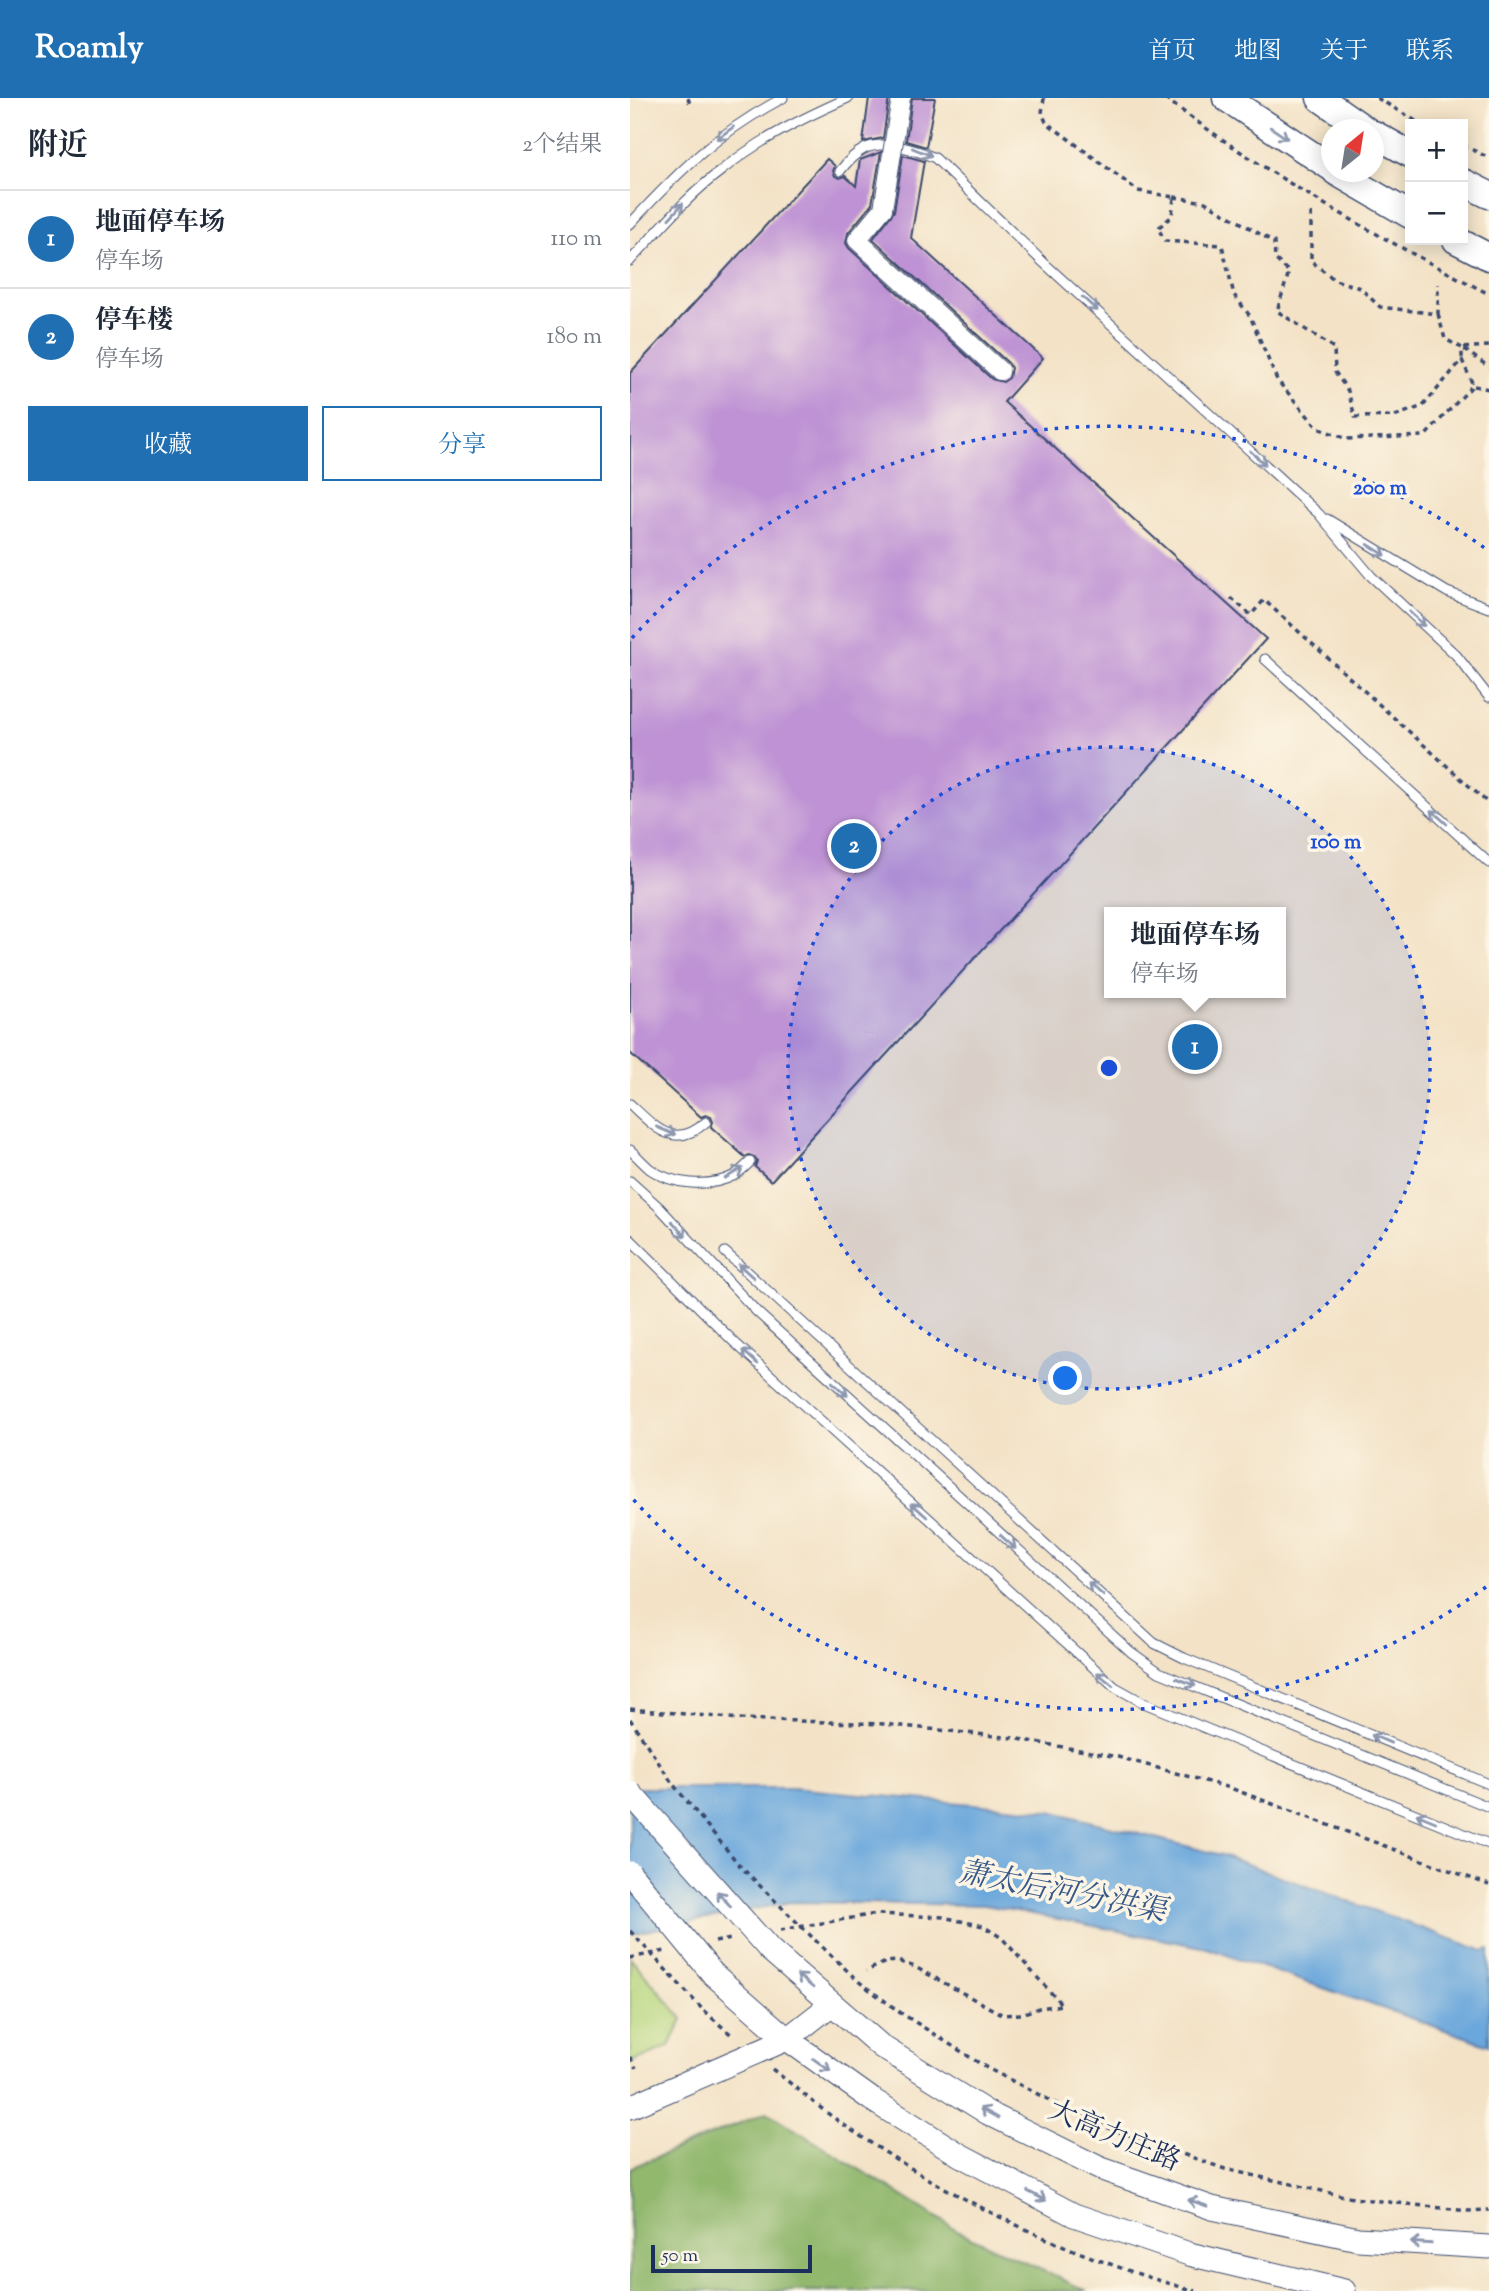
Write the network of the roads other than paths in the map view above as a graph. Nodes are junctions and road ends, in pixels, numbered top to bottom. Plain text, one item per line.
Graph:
1 (783, 98) edge
2 (848, 98) edge
3 (901, 98) edge
4 (1226, 98) edge
5 (1320, 98) edge
6 (1350, 119) edge
7 (1384, 140) edge
8 (1405, 151) edge
9 (1321, 161) edge
10 (840, 171) dead end
11 (1353, 182) edge
12 (1468, 184) edge
13 (1489, 195) edge
14 (1405, 212) edge
15 (630, 224) edge
16 (1466, 245) edge
17 (1489, 257) edge
18 (630, 261) edge
19 (1000, 371) dead end
20 (1319, 514) junction
21 (1489, 608) edge
22 (1265, 659) dead end
23 (1489, 697) edge
24 (1489, 863) edge
25 (630, 1104) edge
26 (706, 1122) dead end
27 (630, 1150) edge
28 (750, 1162) dead end
29 (630, 1181) edge
30 (630, 1239) edge
31 (725, 1252) dead end
32 (1489, 1784) edge
33 (630, 1793) edge
34 (1489, 1807) edge
35 (1489, 1844) edge
36 (630, 1873) edge
37 (832, 2004) junction
38 (787, 2039) junction
39 (630, 2107) edge
40 (1489, 2247) edge
41 (1344, 2291) edge

1 -> 15 lane
18 -> 2 lane
3 - 19 street, bridge
4 -> 9 main road
5 - 6 main road
7 - 8 main road
10 -> 20 lane
11 - 14 main road
12 - 13 main road
16 - 17 main road
20 -> 21 lane
20 -> 23 lane
24 -> 22 lane
25 -> 26 lane
27 -> 28 lane
29 -> 34 lane
35 -> 30 lane
32 -> 31 lane
37 -> 33 main road, 大高力庄路, bridge
36 - 38 main road, bridge
37 - 38 main road
40 -> 37 main road, 大高力庄路
38 - 39 main road
38 -> 41 main road

